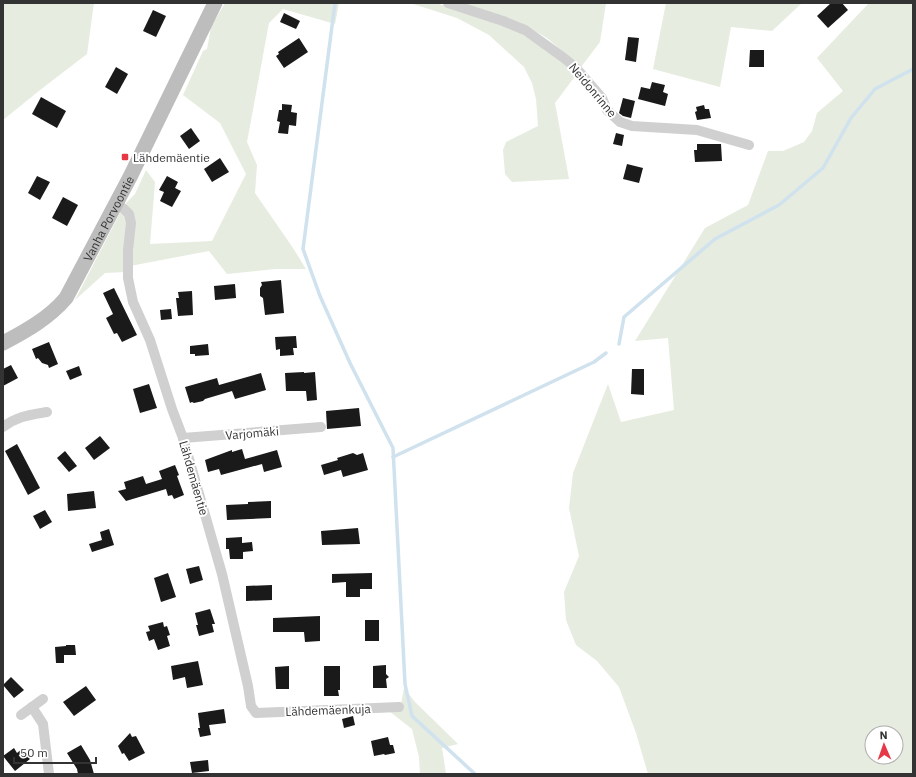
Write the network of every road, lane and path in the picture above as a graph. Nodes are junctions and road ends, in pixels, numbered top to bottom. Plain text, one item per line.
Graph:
1 (215, 3) edge
2 (448, 3) edge
3 (749, 145) dead end
4 (117, 204) junction
5 (3, 343) edge
6 (47, 412) dead end
7 (3, 427) edge
8 (321, 427) dead end
9 (183, 438) junction
10 (43, 699) dead end
11 (32, 707) junction
12 (399, 707) dead end
13 (256, 713) joint
14 (21, 715) dead end
15 (49, 774) edge

1 - 4 street, Vanha Porvoontie
2 - 3 street, Neidonrinne
4 - 5 street, Vanha Porvoontie
4 - 9 street, Lähdemäentie
6 - 7 street
8 - 9 street, Varjomäki
9 - 13 street, Lähdemäentie
10 - 11 street
11 - 14 street
11 - 15 street
12 - 13 street, Lähdemäenkuja

